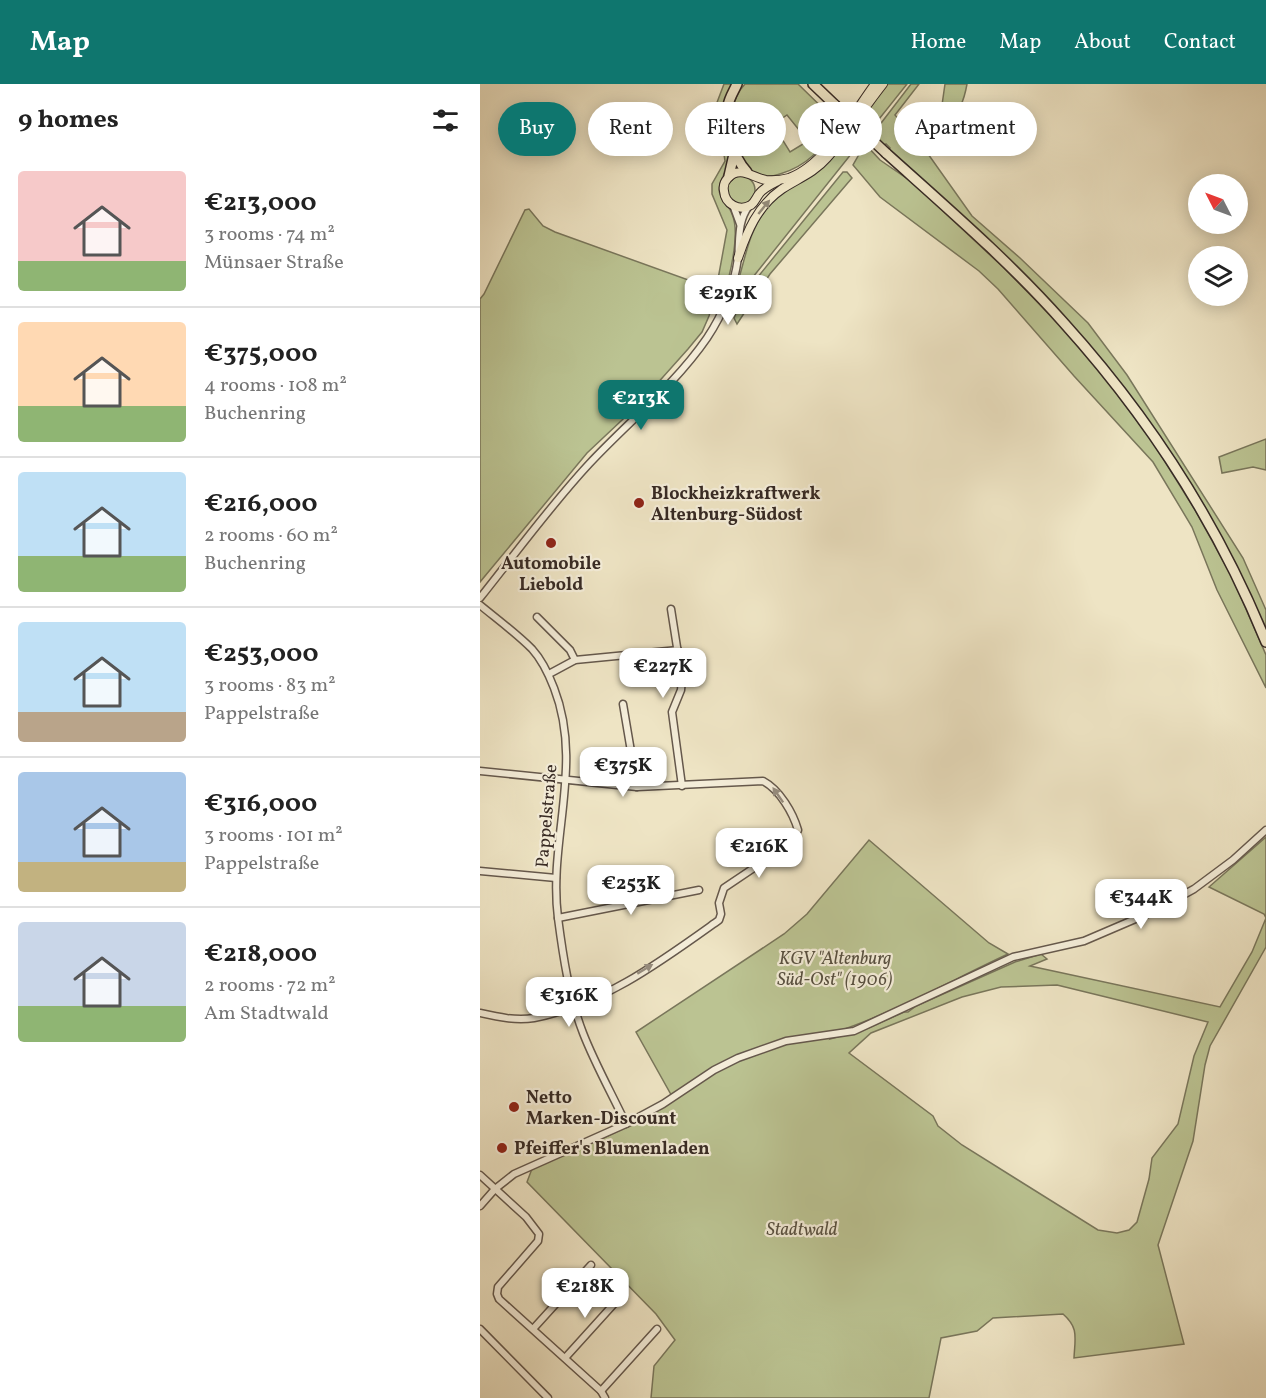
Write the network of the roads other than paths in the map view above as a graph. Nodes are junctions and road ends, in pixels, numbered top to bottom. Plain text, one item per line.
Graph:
1 (813, 84) edge
2 (875, 84) edge
3 (883, 84) edge
4 (737, 86) edge
5 (730, 102) edge
6 (734, 156) edge
7 (737, 156) edge
8 (750, 175) junction
9 (729, 176) junction
10 (778, 181) junction
11 (759, 194) junction
12 (733, 205) junction
13 (749, 206) junction
14 (740, 225) junction
15 (738, 258) junction
16 (480, 598) edge
17 (480, 605) edge
18 (671, 609) dead end
19 (537, 617) dead end
20 (1266, 642) edge
21 (678, 650) junction
22 (575, 660) junction
23 (549, 674) junction
24 (623, 704) dead end
25 (480, 771) edge
26 (566, 781) junction
27 (682, 786) junction
28 (637, 787) junction
29 (1266, 830) edge
30 (480, 870) edge
31 (556, 878) junction
32 (699, 890) dead end
33 (558, 918) junction
34 (575, 1007) junction
35 (480, 1013) edge
36 (626, 1124) junction
37 (480, 1175) edge
38 (495, 1189) junction
39 (480, 1206) edge
40 (591, 1265) dead end
41 (622, 1295) dead end
42 (480, 1329) edge
43 (532, 1329) junction
44 (657, 1329) dead end
45 (565, 1358) junction
46 (601, 1391) junction
47 (548, 1398) edge
48 (605, 1398) edge

1 - 20 highway, bridge
2 - 10 main road
15 -> 3 main road
4 - 5 highway
6 - 9 highway
7 - 8 highway
8 - 9 main road
8 - 10 main road
8 - 11 main road
9 - 12 main road
10 - 11 main road
11 - 13 main road
12 - 13 main road
12 - 14 street
13 - 14 street
14 - 15 street
15 - 16 street
17 - 23 street, Pappelstraße
18 - 21 street
19 - 22 street
21 - 22 street
21 - 27 street
22 - 23 street
23 - 26 street, Pappelstraße
24 - 28 street
25 - 26 street
26 - 28 street
26 - 31 street, Pappelstraße
27 - 28 street
34 -> 27 street
29 - 36 street
30 - 31 street
31 - 33 street, Pappelstraße
32 - 33 street
33 - 34 street, Pappelstraße
34 - 35 street
34 - 36 street, Pappelstraße
36 - 38 street
37 - 38 street
38 - 39 street
38 - 43 street
40 - 43 street
41 - 45 street
42 - 47 street
43 - 45 street
44 - 46 street
45 - 46 street
46 - 48 street

